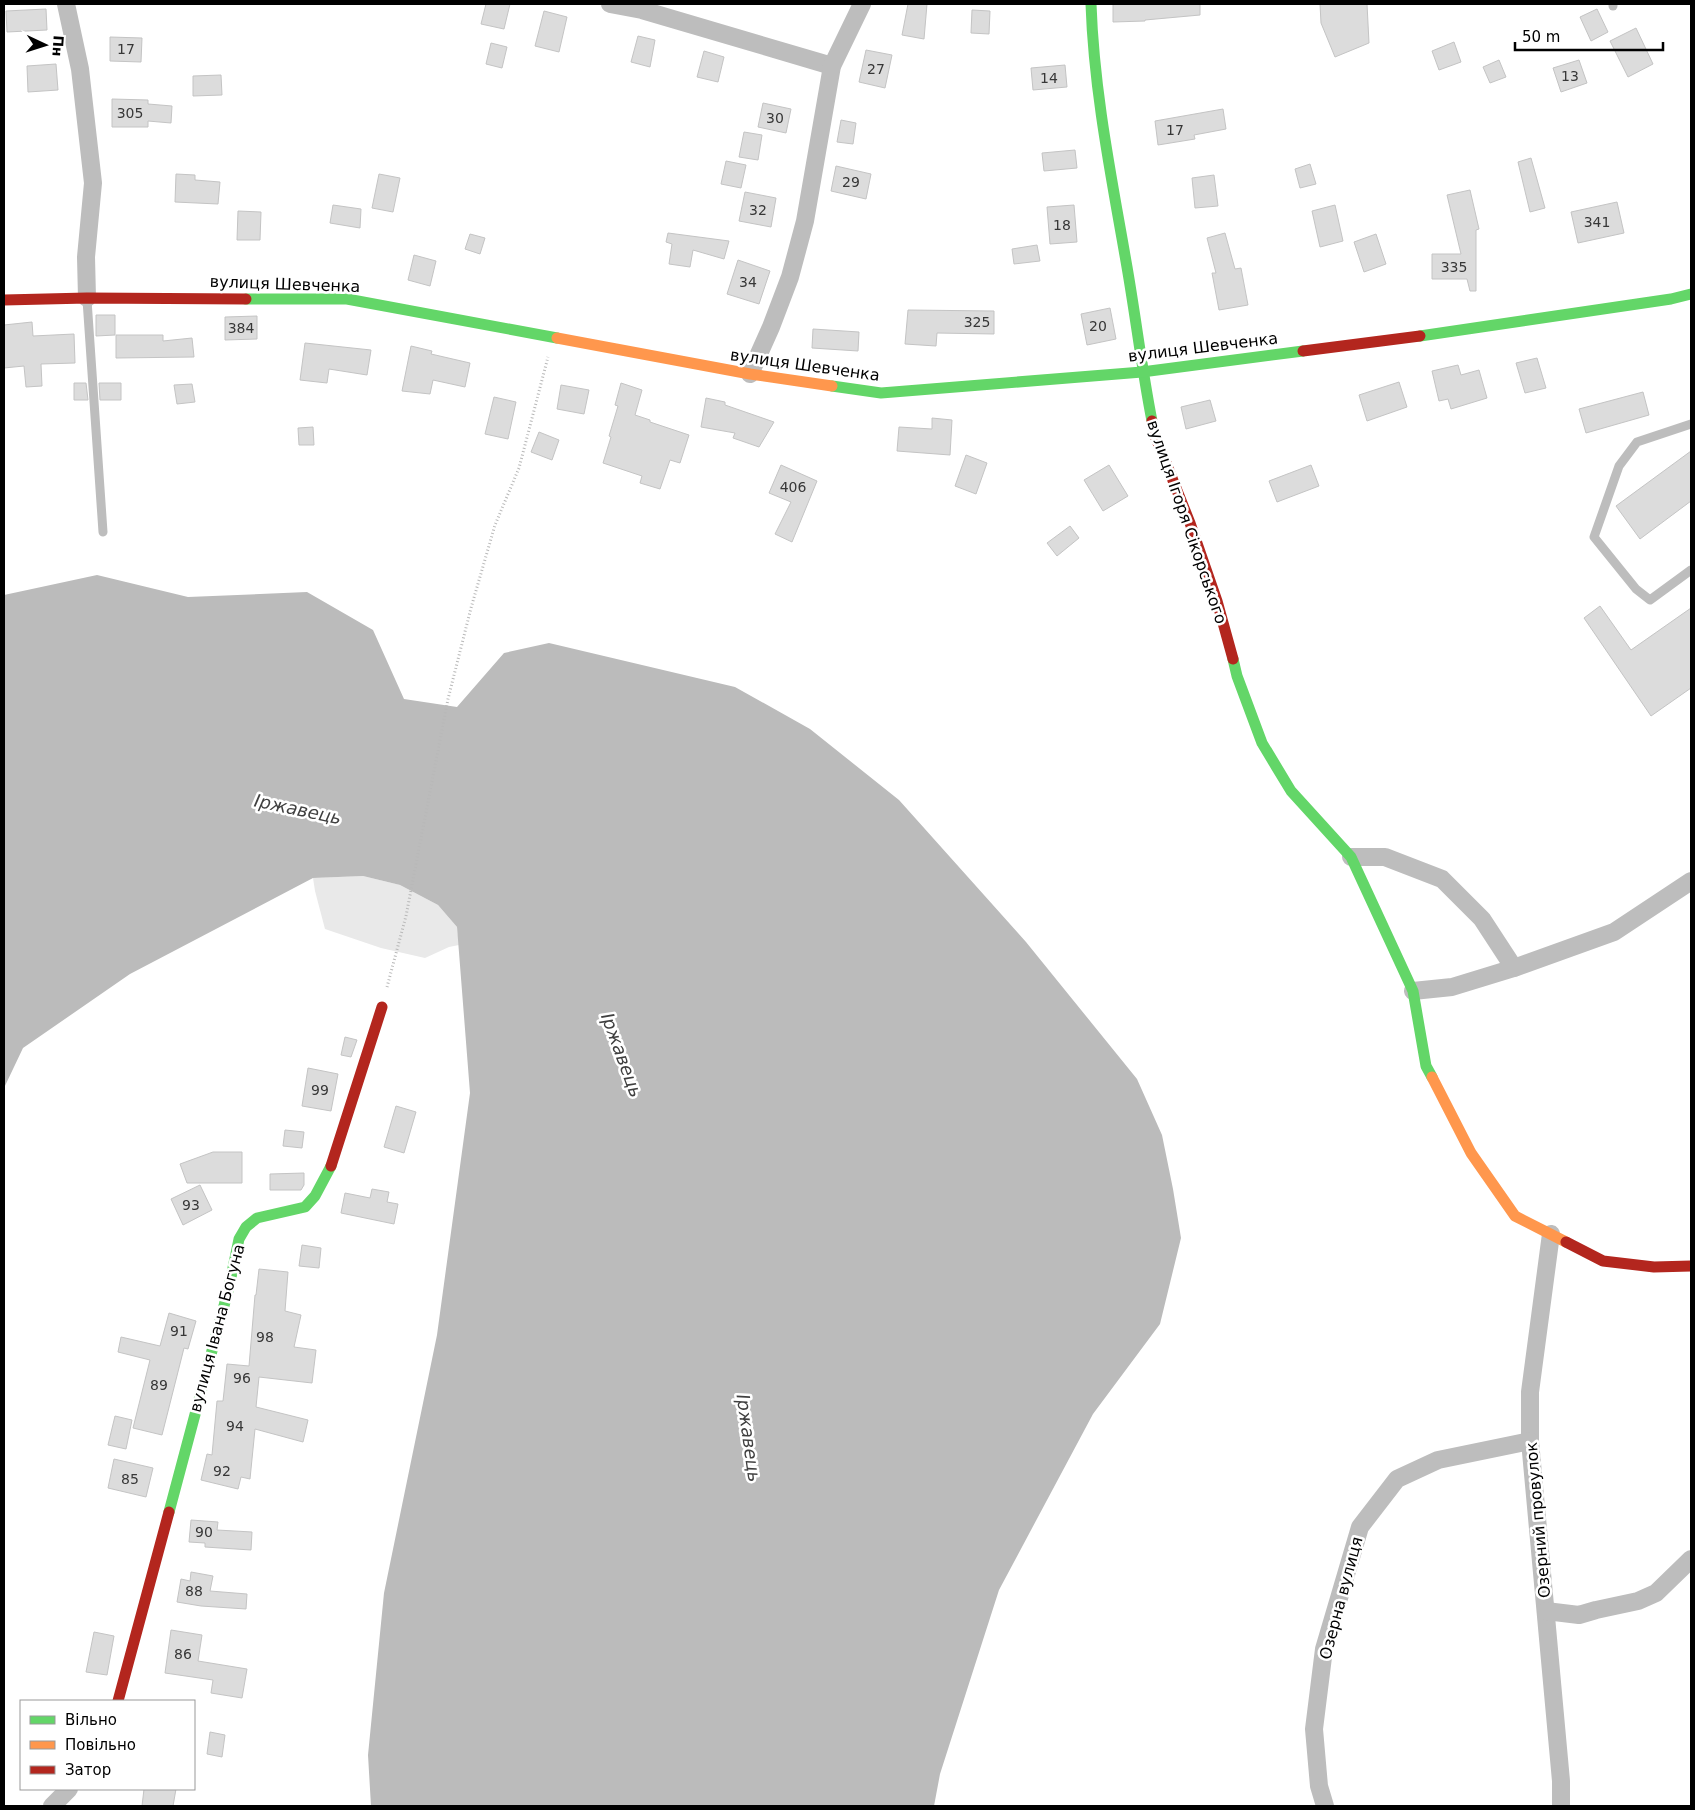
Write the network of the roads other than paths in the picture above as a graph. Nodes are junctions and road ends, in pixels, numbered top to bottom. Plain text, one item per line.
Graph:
1 (66, 4) edge
2 (610, 4) edge
3 (862, 4) edge
4 (1091, 4) edge
5 (832, 66) junction
6 (1691, 294) edge
7 (87, 298) junction
8 (4, 300) edge
9 (1142, 372) junction
10 (750, 374) junction
11 (1691, 424) edge
12 (103, 532) dead end
13 (1691, 570) edge
14 (1351, 857) junction
15 (1691, 881) edge
16 (1514, 968) junction
17 (1413, 991) junction
18 (382, 1007) road end
19 (1551, 1234) junction
20 (1691, 1266) edge
21 (1530, 1441) junction
22 (1691, 1559) edge
23 (1546, 1611) junction
24 (118, 1700) edge
25 (68, 1790) edge
26 (52, 1806) edge
27 (1325, 1806) edge
28 (1561, 1806) edge

1 - 7 street
2 - 5 street
3 - 5 street
4 - 9 street, вулиця Ігоря Сікорського
5 - 10 street
6 - 9 street, вулиця Шевченка
7 - 8 street, вулиця Шевченка
7 - 10 street, вулиця Шевченка
7 - 12 lane
9 - 10 street, вулиця Шевченка
9 - 14 street, вулиця Ігоря Сікорського
11 - 13 lane
14 - 16 street
14 - 17 street, вулиця Ігоря Сікорського
15 - 16 street
16 - 17 street
17 - 19 street, вулиця Ігоря Сікорського
18 - 24 street, вулиця Івана Богуна
19 - 20 street, вулиця Ігоря Сікорського
19 - 21 street, Озерний провулок
21 - 23 street, Озерний провулок
21 - 27 street, Озерна вулиця
22 - 23 street
23 - 28 street, Озерний провулок
25 - 26 street

